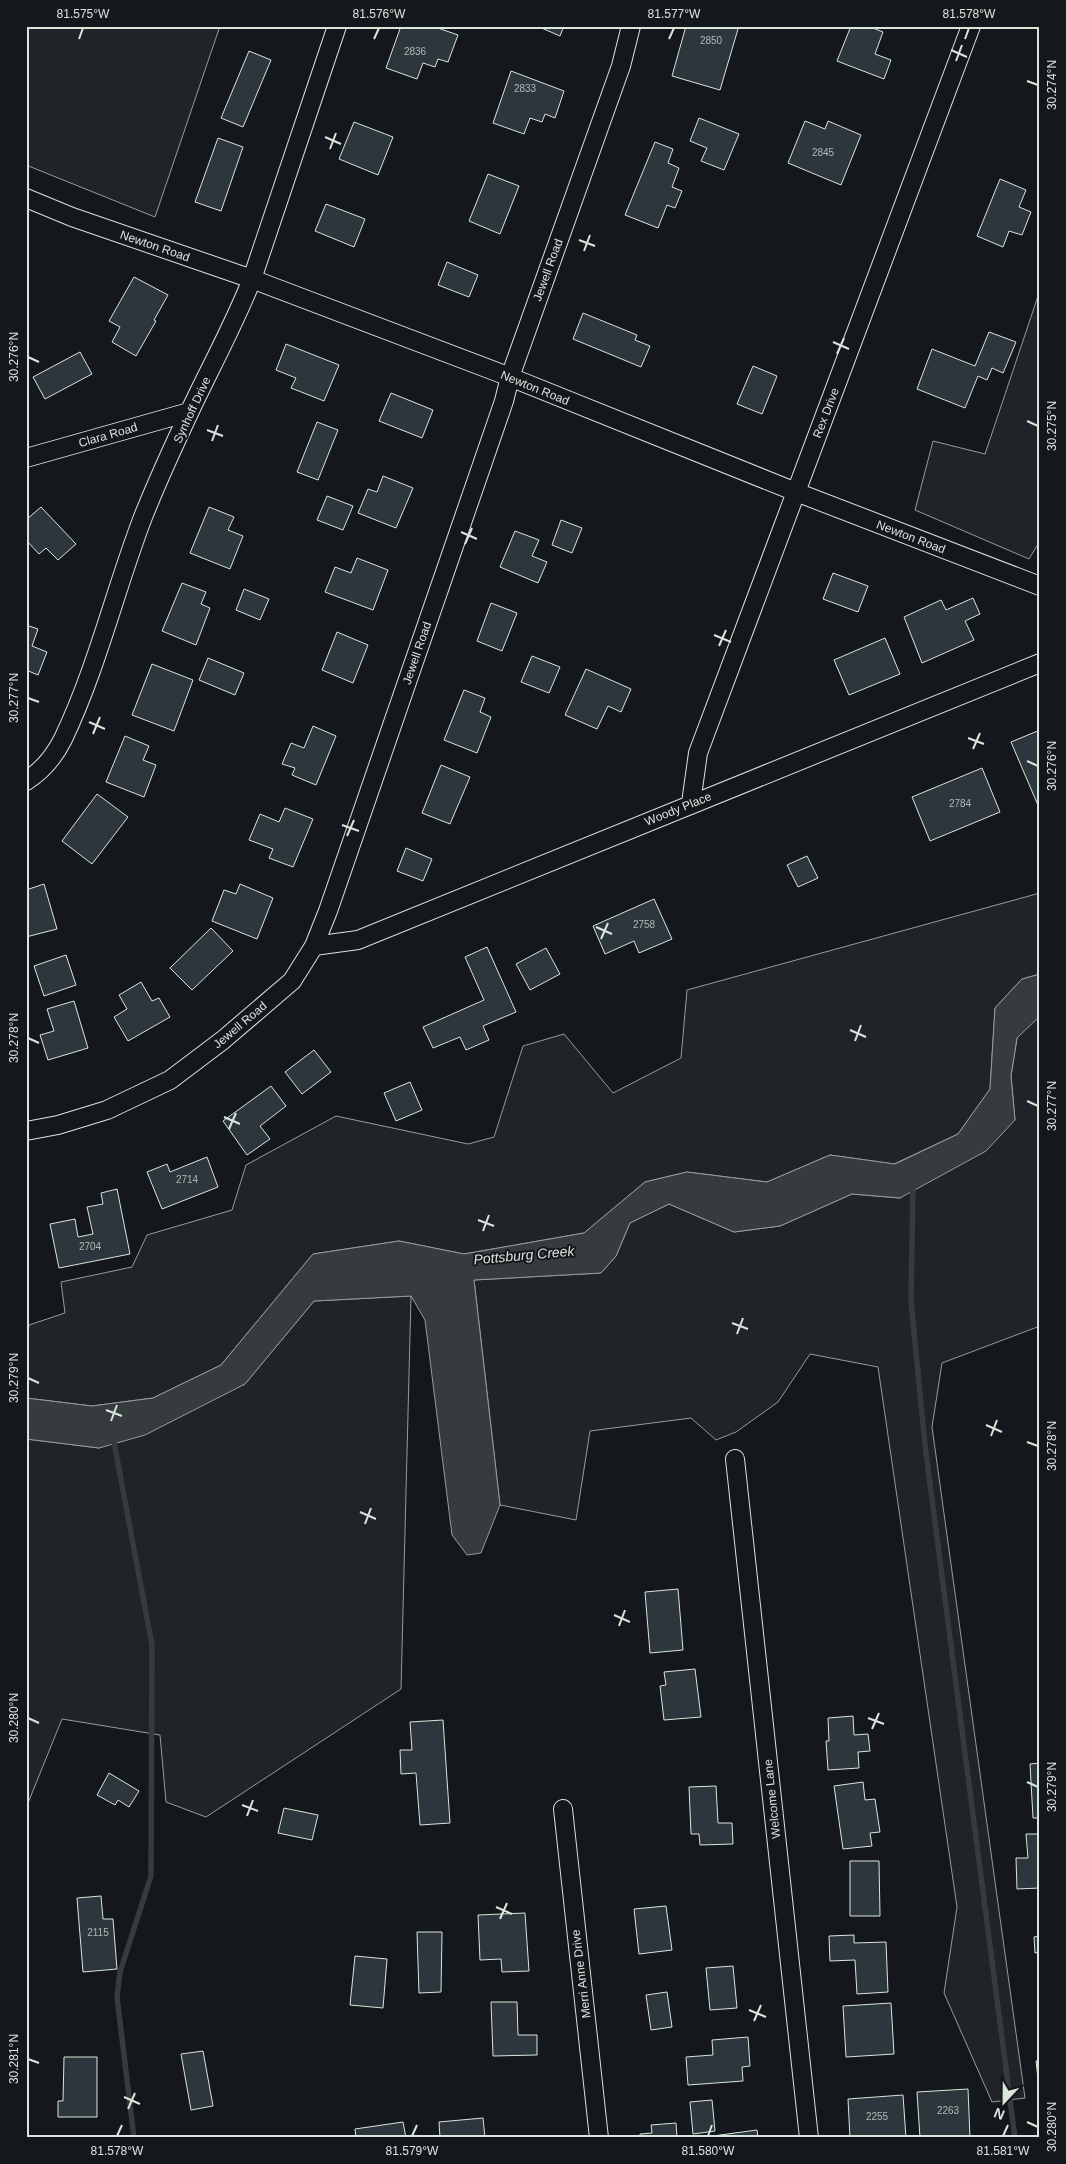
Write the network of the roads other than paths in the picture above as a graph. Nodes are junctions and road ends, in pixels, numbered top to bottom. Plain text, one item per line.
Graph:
1 (337, 26) edge
2 (631, 26) edge
3 (971, 26) edge
4 (26, 198) edge
5 (252, 279) junction
6 (510, 378) junction
7 (189, 412) junction
8 (26, 458) edge
9 (796, 492) junction
10 (1040, 586) edge
11 (1040, 663) edge
12 (26, 781) edge
13 (691, 803) junction
14 (314, 946) junction
15 (26, 1131) edge
16 (734, 1459) dead end
17 (563, 1809) dead end
18 (599, 2138) edge
19 (809, 2138) edge

1 - 5 street, Synhoff Drive
2 - 6 street, Jewell Road
3 - 9 street, Rex Drive
4 - 5 street, Newton Road
5 - 6 street, Newton Road
5 - 7 street, Synhoff Drive
6 - 9 street, Newton Road
6 - 14 street, Jewell Road
7 - 8 street, Clara Road
7 - 12 street, Synhoff Drive
9 - 10 street, Newton Road
9 - 13 street, Rex Drive
11 - 13 street, Woody Place
13 - 14 street, Woody Place
14 - 15 street, Jewell Road
16 - 19 street, Welcome Lane
17 - 18 street, Merri Anne Drive

